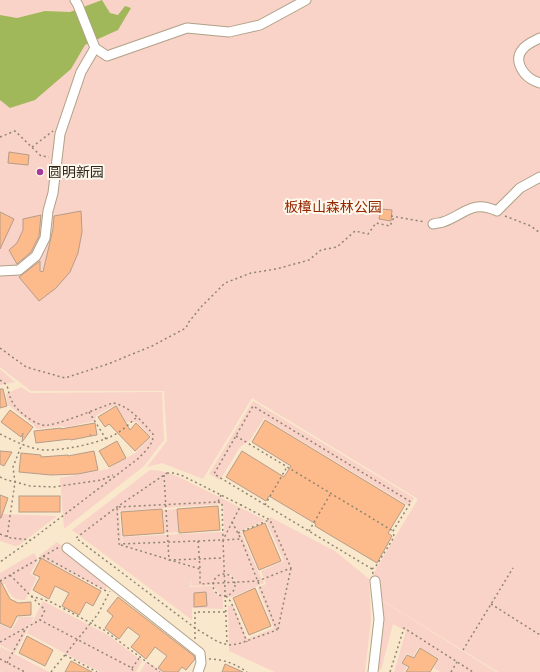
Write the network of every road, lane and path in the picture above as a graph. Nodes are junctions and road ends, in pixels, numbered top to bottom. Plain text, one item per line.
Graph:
1 (306, 0) edge
2 (76, 3) edge
3 (540, 38) edge
4 (95, 48) junction
5 (540, 83) edge
6 (54, 131) dead end
7 (0, 138) edge
8 (32, 148) junction
9 (57, 158) junction
10 (540, 177) edge
11 (496, 211) junction
12 (391, 216) dead end
13 (394, 217) junction
14 (434, 224) joint
15 (540, 232) edge
16 (0, 271) edge
17 (0, 348) edge
18 (0, 380) edge
19 (89, 412) junction
20 (137, 417) junction
21 (0, 434) edge
22 (236, 436) junction
23 (106, 439) junction
24 (22, 444) junction
25 (288, 467) junction
26 (117, 474) junction
27 (164, 475) junction
28 (0, 477) edge
29 (15, 482) junction
30 (331, 493) junction
31 (221, 495) junction
32 (218, 502) junction
33 (166, 504) junction
34 (241, 505) junction
35 (265, 505) junction
36 (117, 507) junction
37 (270, 520) junction
38 (232, 522) junction
39 (309, 531) junction
40 (393, 531) junction
41 (238, 533) junction
42 (0, 534) edge
43 (7, 536) junction
44 (240, 539) junction
45 (31, 540) junction
46 (198, 540) junction
47 (223, 540) junction
48 (168, 542) junction
49 (119, 544) junction
50 (67, 548) joint
51 (43, 556) junction
52 (224, 558) junction
53 (199, 559) junction
54 (169, 560) junction
55 (0, 562) edge
56 (291, 568) junction
57 (513, 568) dead end
58 (200, 569) junction
59 (372, 569) junction
60 (224, 574) junction
61 (10, 576) junction
62 (0, 581) edge
63 (258, 581) junction
64 (375, 581) joint
65 (225, 583) junction
66 (235, 583) junction
67 (214, 584) junction
68 (111, 588) junction
69 (30, 596) junction
70 (225, 596) junction
71 (491, 604) junction
72 (226, 612) junction
73 (40, 620) junction
74 (91, 623) junction
75 (26, 628) junction
76 (195, 628) junction
77 (277, 630) junction
78 (540, 635) edge
79 (77, 639) junction
80 (0, 642) edge
81 (247, 642) junction
82 (227, 644) junction
83 (195, 648) junction
84 (463, 650) dead end
85 (65, 655) junction
86 (140, 657) junction
87 (0, 659) edge
88 (207, 659) dead end
89 (457, 662) junction
90 (7, 663) junction
91 (132, 668) junction
92 (25, 672) edge
93 (51, 672) edge
94 (97, 672) edge
95 (133, 672) edge
96 (160, 672) edge
97 (198, 672) edge
98 (247, 672) edge
99 (373, 672) edge
100 (390, 672) edge
101 (451, 672) edge
102 (473, 672) edge

1 - 4 street
2 - 4 street
3 - 5 street
4 - 9 street
6 - 8 path
7 - 8 path
8 - 9 path
9 - 16 street
10 - 11 street
11 - 14 street
11 - 15 path
12 - 13 path
13 - 14 path
13 - 17 path
18 - 19 path
19 - 20 path
19 - 23 path
20 - 23 path
20 - 26 path
21 - 24 path
22 - 25 path
22 - 35 path
22 - 40 path
23 - 24 path
24 - 29 path
25 - 30 path
25 - 35 path
26 - 29 path
26 - 45 path
27 - 31 path
27 - 33 path
27 - 36 path
28 - 29 path
29 - 43 path
30 - 39 path
30 - 40 path
31 - 32 path
31 - 34 path
32 - 33 path
32 - 47 path
33 - 36 path
33 - 48 path
34 - 37 path
34 - 38 path
35 - 39 path
36 - 49 path
36 - 76 path
37 - 41 path
37 - 56 path
38 - 41 path
38 - 47 path
39 - 59 path
40 - 59 path
41 - 44 path
42 - 43 path
43 - 45 path
44 - 47 path
44 - 63 path
45 - 55 path
46 - 47 path
46 - 48 path
46 - 53 path
47 - 52 path
48 - 49 path
48 - 54 path
49 - 54 path
50 - 51 path
50 - 68 street
51 - 61 path
51 - 68 path
52 - 53 path
52 - 60 path
53 - 54 path
53 - 58 path
54 - 58 path
56 - 63 path
56 - 77 path
57 - 71 path
58 - 67 path
59 - 64 path
60 - 65 path
60 - 66 path
60 - 67 path
61 - 62 path
61 - 69 path
63 - 66 path
63 - 77 path
64 - 99 street
65 - 66 path
65 - 67 path
65 - 70 path
66 - 70 path
67 - 70 path
68 - 74 path
68 - 83 street
69 - 73 path
69 - 74 path
70 - 72 path
70 - 81 path
71 - 78 path
71 - 84 path
72 - 76 path
72 - 82 path
73 - 75 path
73 - 79 path
74 - 79 path
74 - 86 path
75 - 80 path
75 - 90 path
76 - 82 path
76 - 83 path
77 - 81 path
79 - 85 path
79 - 91 path
81 - 82 path
83 - 97 street
85 - 93 path
85 - 94 path
86 - 91 path
86 - 96 path
87 - 90 path
88 - 98 path
89 - 100 path
89 - 101 path
89 - 102 path
90 - 92 path
91 - 95 path

